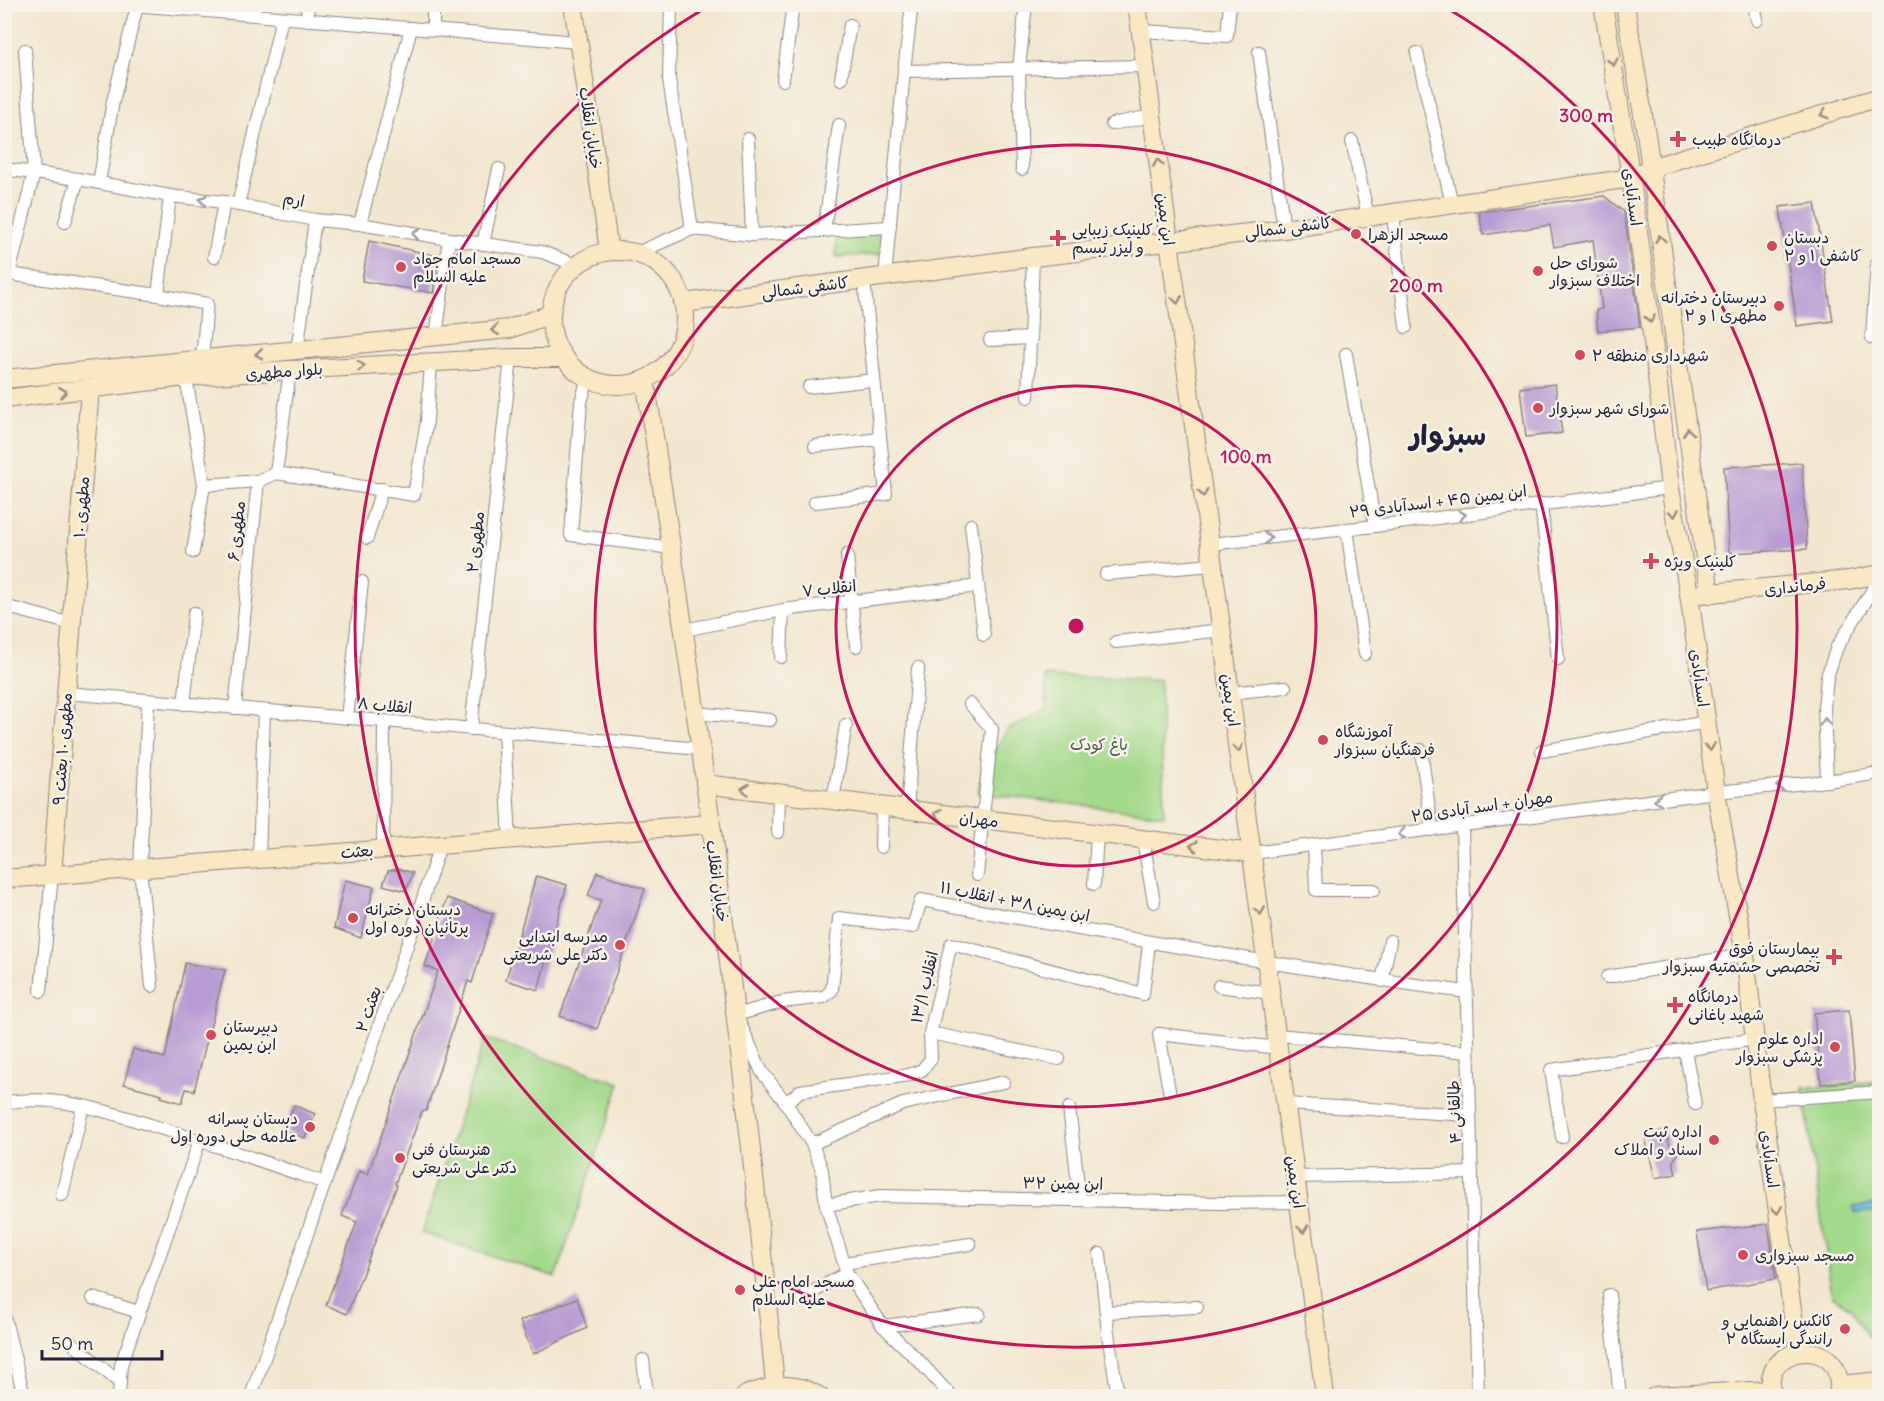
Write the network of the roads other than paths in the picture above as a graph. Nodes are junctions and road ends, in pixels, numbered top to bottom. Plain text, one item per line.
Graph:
1 (122, 4) edge
2 (307, 4) edge
3 (432, 4) edge
4 (573, 4) edge
5 (670, 4) edge
6 (793, 4) edge
7 (912, 4) edge
8 (1026, 4) edge
9 (1137, 4) edge
10 (1230, 4) edge
11 (1603, 4) edge
12 (1754, 4) edge
13 (1625, 5) edge
14 (137, 6) edge
15 (156, 6) edge
16 (282, 18) junction
17 (308, 20) junction
18 (1757, 20) dead end
19 (850, 25) dead end
20 (411, 28) junction
21 (433, 30) junction
22 (1141, 31) junction
23 (578, 42) junction
24 (25, 50) dead end
25 (1259, 52) dead end
26 (1417, 53) dead end
27 (1145, 66) junction
28 (1019, 68) junction
29 (904, 71) junction
30 (841, 79) dead end
31 (783, 80) dead end
32 (1880, 97) edge
33 (1152, 116) junction
34 (839, 124) dead end
35 (1112, 124) dead end
36 (748, 139) dead end
37 (1352, 141) dead end
38 (1650, 168) junction
39 (4, 169) edge
40 (499, 169) dead end
41 (1022, 169) dead end
42 (34, 173) junction
43 (1631, 178) junction
44 (78, 179) junction
45 (99, 183) junction
46 (170, 196) junction
47 (224, 202) junction
48 (1452, 204) junction
49 (238, 205) junction
50 (1393, 214) junction
51 (1368, 217) junction
52 (315, 220) junction
53 (65, 222) dead end
54 (360, 224) junction
55 (890, 227) junction
56 (692, 229) junction
57 (1284, 229) junction
58 (824, 231) junction
59 (752, 235) junction
60 (449, 239) junction
61 (1168, 242) junction
62 (483, 244) junction
63 (609, 251) junction
64 (637, 253) junction
65 (214, 257) dead end
66 (1033, 257) junction
67 (1880, 262) edge
68 (576, 266) junction
69 (885, 277) junction
70 (864, 280) junction
71 (158, 295) junction
72 (684, 303) junction
73 (551, 314) junction
74 (1406, 327) dead end
75 (436, 337) junction
76 (1031, 338) junction
77 (1872, 338) dead end
78 (990, 340) dead end
79 (297, 351) junction
80 (1346, 354) dead end
81 (511, 358) junction
82 (564, 358) junction
83 (202, 359) junction
84 (431, 363) junction
85 (290, 369) junction
86 (186, 377) junction
87 (588, 378) junction
88 (4, 379) edge
89 (645, 380) junction
90 (874, 380) junction
91 (809, 387) dead end
92 (90, 389) junction
93 (1028, 397) dead end
94 (4, 399) edge
95 (880, 438) junction
96 (815, 446) dead end
97 (276, 473) junction
98 (258, 482) junction
99 (204, 486) junction
100 (1670, 488) junction
101 (382, 489) junction
102 (814, 502) dead end
103 (1541, 504) junction
104 (971, 525) dead end
105 (1375, 526) junction
106 (1347, 529) junction
107 (367, 538) dead end
108 (1210, 544) junction
109 (672, 548) junction
110 (193, 552) dead end
111 (847, 555) dead end
112 (1213, 565) junction
113 (1107, 574) dead end
114 (1880, 576) edge
115 (362, 582) dead end
116 (978, 586) junction
117 (1689, 594) junction
118 (1710, 594) junction
119 (852, 602) junction
120 (4, 606) edge
121 (783, 610) junction
122 (194, 613) dead end
123 (72, 624) junction
124 (684, 630) junction
125 (1222, 630) junction
126 (984, 635) dead end
127 (1116, 642) dead end
128 (856, 646) dead end
129 (1365, 654) dead end
130 (781, 657) dead end
131 (1558, 659) dead end
132 (918, 668) dead end
133 (1285, 687) dead end
134 (67, 693) junction
135 (1230, 693) junction
136 (148, 700) junction
137 (184, 704) junction
138 (970, 704) dead end
139 (235, 708) junction
140 (264, 711) junction
141 (695, 713) junction
142 (348, 718) junction
143 (770, 720) dead end
144 (384, 721) junction
145 (1707, 722) junction
146 (846, 725) dead end
147 (471, 729) junction
148 (504, 732) junction
149 (700, 749) junction
150 (1421, 750) dead end
151 (1542, 751) dead end
152 (1880, 772) edge
153 (1827, 781) junction
154 (705, 784) junction
155 (1716, 792) junction
156 (779, 794) junction
157 (833, 800) junction
158 (882, 806) junction
159 (907, 810) junction
160 (983, 819) junction
161 (710, 824) junction
162 (1462, 826) junction
163 (1432, 830) junction
164 (778, 832) dead end
165 (1097, 834) junction
166 (510, 840) junction
167 (1143, 840) junction
168 (440, 845) junction
169 (1314, 845) junction
170 (881, 847) dead end
171 (383, 849) junction
172 (1252, 853) junction
173 (259, 859) junction
174 (140, 868) junction
175 (52, 875) junction
176 (977, 875) dead end
177 (4, 879) edge
178 (1094, 884) dead end
179 (1374, 890) dead end
180 (1154, 902) dead end
181 (1390, 941) dead end
182 (1149, 943) junction
183 (1745, 955) junction
184 (1267, 963) junction
185 (1607, 976) dead end
186 (1382, 981) junction
187 (152, 986) dead end
188 (1219, 986) dead end
189 (41, 991) dead end
190 (1466, 992) junction
191 (1271, 993) junction
192 (735, 1014) junction
193 (930, 1034) junction
194 (1756, 1040) junction
195 (1278, 1041) junction
196 (1685, 1050) junction
197 (1468, 1052) junction
198 (1059, 1059) dead end
199 (1004, 1082) dead end
200 (1169, 1090) dead end
201 (1880, 1092) edge
202 (1762, 1100) junction
203 (4, 1103) edge
204 (786, 1103) junction
205 (1286, 1104) junction
206 (1695, 1104) dead end
207 (83, 1106) junction
208 (1069, 1108) dead end
209 (1470, 1115) junction
210 (1562, 1137) dead end
211 (200, 1140) junction
212 (812, 1144) junction
213 (1472, 1173) junction
214 (1296, 1177) junction
215 (325, 1183) junction
216 (62, 1195) dead end
217 (1080, 1200) junction
218 (1299, 1202) junction
219 (826, 1205) junction
220 (970, 1244) dead end
221 (1100, 1254) dead end
222 (846, 1268) junction
223 (1608, 1294) dead end
224 (93, 1298) dead end
225 (800, 1299) dead end
226 (1197, 1307) dead end
227 (1106, 1311) junction
228 (139, 1312) junction
229 (979, 1314) dead end
230 (4, 1316) edge
231 (883, 1326) junction
232 (70, 1341) dead end
233 (1798, 1351) junction
234 (643, 1360) dead end
235 (1880, 1381) edge
236 (120, 1383) junction
237 (775, 1385) junction
238 (1839, 1391) edge
239 (1772, 1393) edge
240 (24, 1396) edge
241 (118, 1396) edge
242 (251, 1396) edge
243 (647, 1396) edge
244 (746, 1396) edge
245 (819, 1396) edge
246 (951, 1396) edge
247 (1118, 1396) edge
248 (1325, 1396) edge
249 (1478, 1396) edge
250 (1620, 1396) edge
251 (1655, 1396) edge

1 - 14 street
2 - 17 street
3 - 21 street
4 - 23 main road, خیابان انقلاب
5 - 56 street
6 - 31 street
7 - 29 street
8 - 28 street
9 - 22 main road, ابن یمین
10 - 22 street
11 -> 43 main road, اسدآبادی
12 - 18 street
13 - 38 main road, اسدآبادی
14 - 15 street
14 - 45 street
15 - 16 street
16 - 17 street
16 - 49 street
17 - 20 street
19 - 30 street
20 - 21 street
20 - 54 street
21 - 23 street
22 - 27 main road, ابن یمین
23 - 63 main road, خیابان انقلاب
24 - 42 street
25 - 57 street
26 - 48 street
27 - 28 street
27 - 33 main road, ابن یمین
28 - 29 street
28 - 41 street
29 - 55 street
32 -> 38 main road, کاشفی شمالی
33 - 35 street
61 -> 33 main road, ابن یمین
34 - 58 street
36 - 59 street
37 - 51 street
38 - 43 main road, کاشفی شمالی
118 -> 38 main road, اسدآبادی
39 - 42 street, ارم
40 - 62 street
42 - 44 street, ارم
42 - 71 street
43 - 48 main road, کاشفی شمالی
43 -> 100 main road, اسدآبادی
44 - 45 street, ارم
44 - 53 street
45 - 46 street, ارم
47 -> 46 street, ارم
46 - 71 street
47 - 49 street, ارم
47 - 65 street
48 - 50 main road, کاشفی شمالی
49 - 52 street, ارم
50 - 51 main road, کاشفی شمالی
50 - 74 street
51 - 57 main road, کاشفی شمالی
52 - 54 street, ارم
52 - 79 street
60 -> 54 street, ارم
55 - 58 street
55 - 69 street
56 - 59 street
56 - 64 street
57 - 61 main road, کاشفی شمالی
58 - 59 street
60 - 62 street, ارم
60 - 75 street
61 - 66 main road, کاشفی شمالی
61 -> 108 main road, ابن یمین
62 - 68 street, ارم
63 - 64 main road
63 - 68 main road
64 - 72 main road
66 - 69 main road, کاشفی شمالی
66 - 76 street
67 - 77 street
68 - 73 main road
69 - 70 main road, کاشفی شمالی
70 - 72 main road, کاشفی شمالی
70 - 90 street
71 - 83 street
72 - 89 main road
73 -> 75 main road, بلوار مطهری
73 - 82 main road
75 - 79 main road, بلوار مطهری
76 - 78 street
76 - 93 street
79 -> 83 main road, بلوار مطهری
80 - 105 street
81 - 82 main road, بلوار مطهری
81 - 84 main road, بلوار مطهری
81 - 147 street, مطهری ۲
82 - 87 main road
83 - 88 main road, بلوار مطهری
85 -> 84 main road, بلوار مطهری
84 - 101 street
85 - 86 main road, بلوار مطهری
85 - 97 street
86 - 92 main road, بلوار مطهری
86 - 99 street
87 - 89 main road
87 - 109 street
89 - 109 main road, خیابان انقلاب
90 - 91 street
90 - 95 street
94 -> 92 main road, بلوار مطهری
92 - 123 main road, مطهری ۱۰
95 - 96 street
95 - 102 street
97 - 98 street, مطهری ۶
97 - 101 street
98 - 99 street
98 - 139 street, مطهری ۶
99 - 110 street
100 - 103 street, ابن یمین ۴۵ + اسدآبادی ۲۹
100 -> 117 main road, اسدآبادی
101 - 107 street
105 -> 103 street, ابن یمین ۴۵ + اسدآبادی ۲۹
103 - 131 street
104 - 116 street
105 - 106 street, ابن یمین ۴۵ + اسدآبادی ۲۹
108 -> 106 street, ابن یمین ۴۵ + اسدآبادی ۲۹
106 - 129 street
108 - 112 main road, ابن یمین
109 - 124 main road, خیابان انقلاب
111 - 119 street
112 - 113 street
112 - 125 main road, ابن یمین
114 - 118 main road, فرمانداری
153 -> 114 street
115 - 142 street
116 - 119 street, انقلاب ۷
116 - 126 street
117 - 118 main road, فرمانداری
117 - 145 main road, اسدآبادی
119 - 121 street, انقلاب ۷
119 - 128 street
120 - 123 street
121 - 124 street, انقلاب ۷
121 - 130 street
122 - 137 street
123 - 134 main road, مطهری ۱۰ بعثت ۹
124 - 141 main road, خیابان انقلاب
125 - 127 street
125 - 135 main road, ابن یمین
132 - 159 street
133 - 135 street
134 - 136 street, انقلاب ۸
134 - 175 main road, مطهری ۱۰ بعثت ۹
135 -> 172 main road, ابن یمین
136 - 137 street, انقلاب ۸
136 - 174 street
137 - 139 street, انقلاب ۸
138 - 160 street
139 - 140 street, انقلاب ۸
140 - 142 street, انقلاب ۸
140 - 173 street
141 - 143 street
141 - 149 main road, خیابان انقلاب
142 - 144 street, انقلاب ۸
144 - 147 street, انقلاب ۸
144 - 171 street
145 - 151 street
145 -> 155 main road, اسدآبادی
146 - 157 street
147 - 148 street, انقلاب ۸
148 - 149 street, انقلاب ۸
148 - 166 street
149 - 154 main road, خیابان انقلاب
150 - 163 street
152 - 153 street, مهران + اسد آبادی ۲۵
153 -> 155 street, مهران + اسد آبادی ۲۵
156 -> 154 main road, مهران
154 - 161 main road, خیابان انقلاب
155 -> 162 street, مهران + اسد آبادی ۲۵
155 - 183 main road, اسدآبادی
156 - 157 main road, مهران
156 - 164 street
157 - 158 main road, مهران
158 - 159 main road, مهران
158 - 170 street
160 -> 159 main road, مهران
160 - 165 main road, مهران
160 - 176 street
161 - 166 main road, بعثت
161 - 192 main road, خیابان انقلاب
162 - 163 street, مهران + اسد آبادی ۲۵
162 - 190 street, طالقانی ۴
163 -> 169 street, مهران + اسد آبادی ۲۵
165 - 167 main road, مهران
165 - 178 street
166 - 168 main road, بعثت
172 -> 167 main road, مهران
167 - 180 street
168 - 171 main road, بعثت
168 - 215 street, بعثت ۲
169 - 172 street, مهران + اسد آبادی ۲۵
169 - 179 street
171 - 173 main road, بعثت
172 -> 184 main road, ابن یمین
173 - 174 main road, بعثت
174 - 175 main road, بعثت
174 - 187 street
175 - 177 main road, بعثت
175 - 189 street
181 - 186 street
182 - 184 street, ابن یمین ۳۸ + انقلاب ۱۱
182 - 192 street, ابن یمین ۳۸ + انقلاب ۱۱
182 - 193 street, انقلاب ۱۳/۱
183 - 185 street
183 - 194 main road, اسدآبادی
184 - 186 street, ابن یمین ۳۸ + انقلاب ۱۱
184 - 191 main road, ابن یمین
186 - 190 street, ابن یمین ۳۸ + انقلاب ۱۱
188 - 191 street
190 - 197 street, طالقانی ۴
191 - 195 main road, ابن یمین
192 - 204 street
192 - 237 main road, خیابان انقلاب
193 - 198 street
193 - 204 street, انقلاب ۱۳/۱
194 - 196 street
194 - 202 main road, اسدآبادی
195 - 197 street
195 - 200 street
195 - 205 main road, ابن یمین
196 - 206 street
196 - 210 street
197 - 209 street, طالقانی ۴
199 - 212 street
201 - 202 street
202 -> 233 main road, اسدآبادی
203 - 207 street
204 - 212 street
205 - 209 street
205 - 214 main road, ابن یمین
207 - 211 street
207 - 216 street
208 - 217 street
209 - 213 street, طالقانی ۴
211 - 215 street
211 - 228 street
212 - 219 street
213 - 214 street
213 - 249 street, طالقانی ۴
214 - 218 main road, ابن یمین
215 - 242 street, بعثت ۲
217 - 218 street, ابن یمین ۳۲
217 - 219 street, ابن یمین ۳۲
218 -> 248 main road, ابن یمین
219 - 222 street
220 - 222 street
221 - 227 street
222 - 225 street
222 - 231 street
223 - 250 street
224 - 228 street
226 - 227 street
227 - 247 street
228 - 236 street
229 - 231 street
230 - 240 street
231 - 246 street
232 - 236 street
233 - 238 main road
233 - 239 main road
234 - 243 street
235 - 238 main road
236 - 241 street
237 - 244 main road
237 - 245 main road
239 - 251 main road

